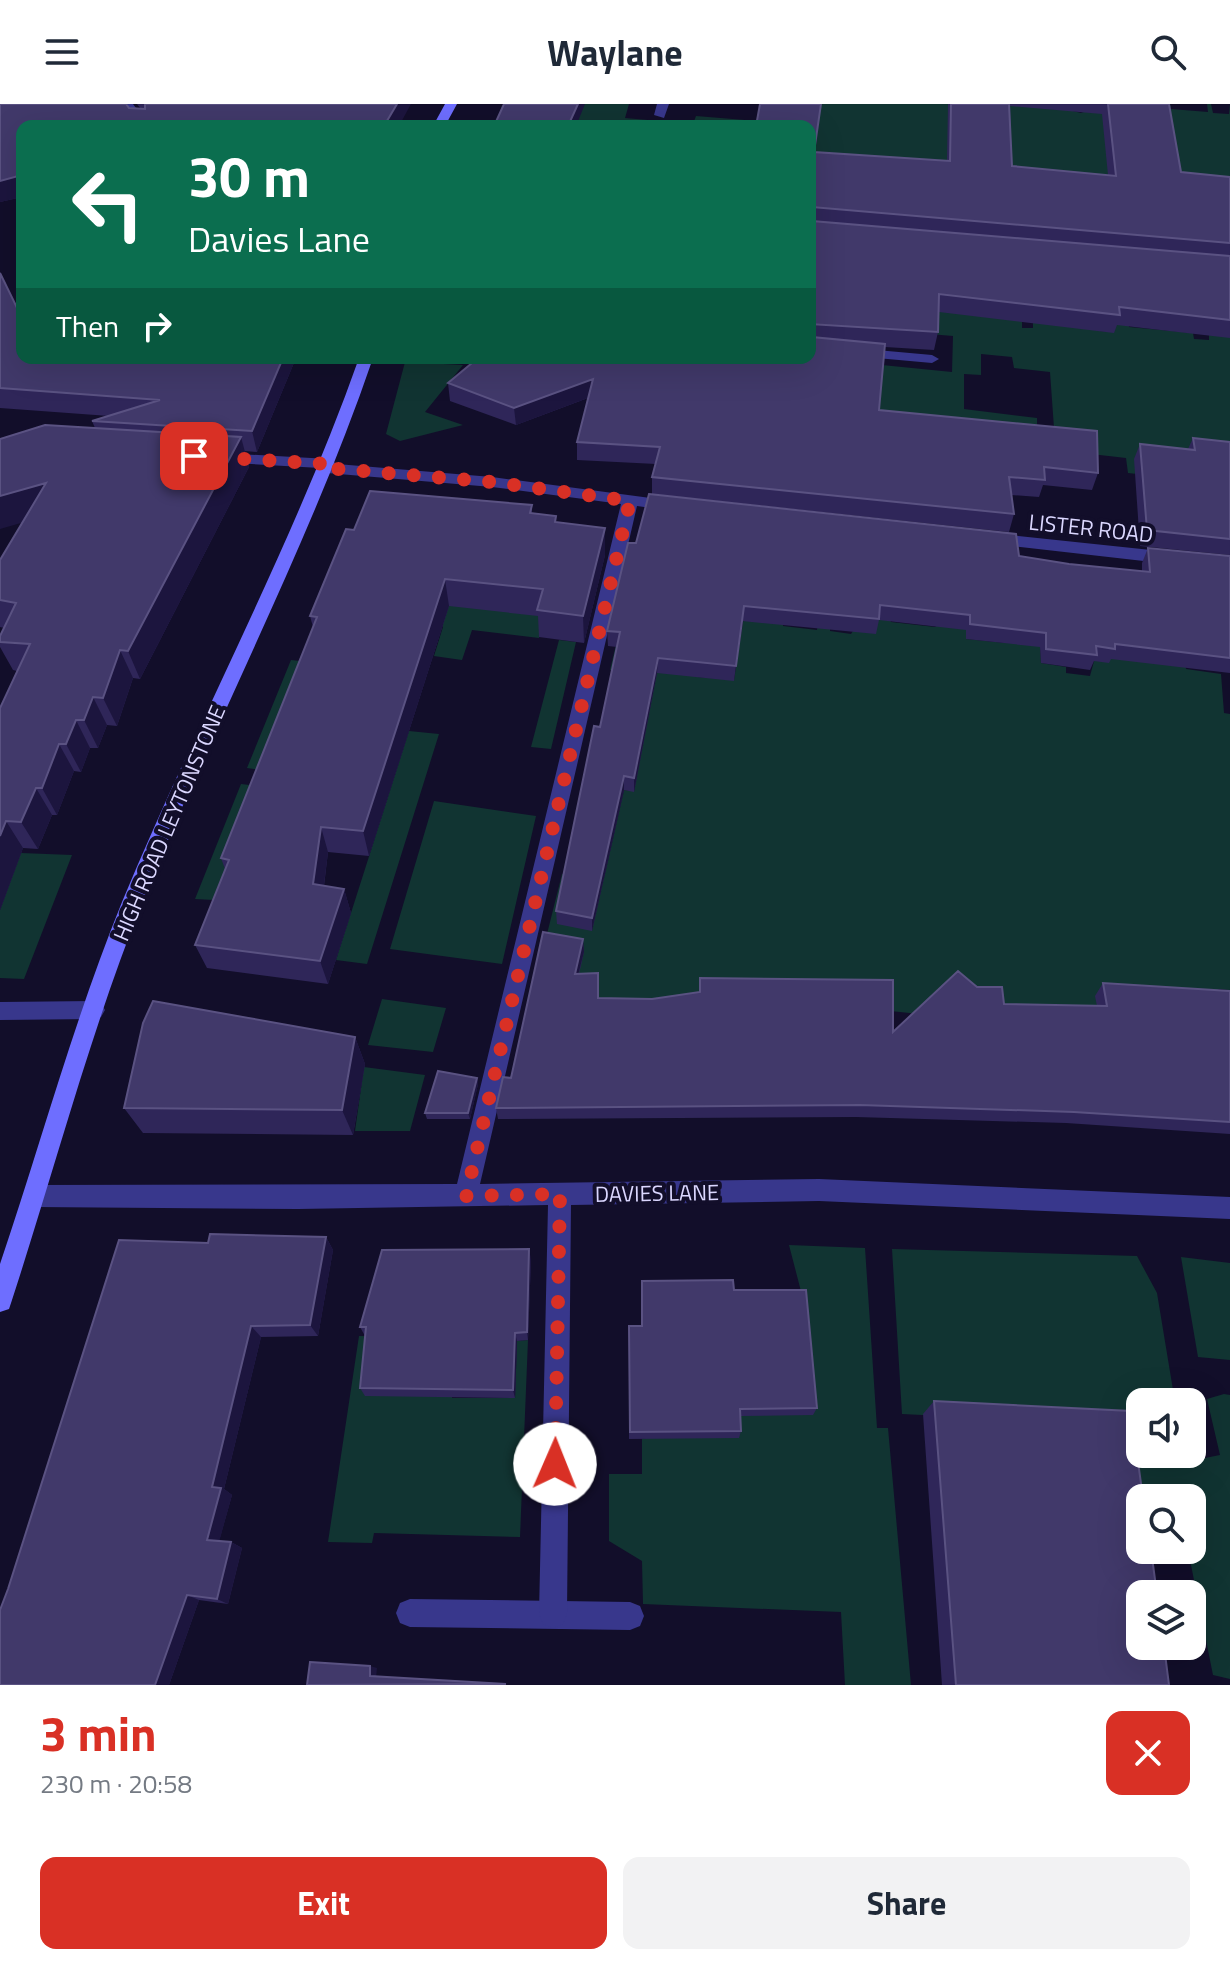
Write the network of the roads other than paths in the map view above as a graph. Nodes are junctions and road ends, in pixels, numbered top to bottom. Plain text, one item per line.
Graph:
1 (816, 349) edge
2 (932, 359) edge
3 (364, 364) edge
4 (206, 457) edge
5 (328, 466) junction
6 (630, 501) junction
7 (692, 508) edge
8 (973, 537) edge
9 (1184, 560) edge
10 (94, 1010) junction
11 (0, 1011) edge
12 (560, 1194) junction
13 (35, 1196) junction
14 (466, 1196) junction
15 (1230, 1208) edge
16 (0, 1300) edge
17 (410, 1613) dead end
18 (553, 1614) junction
19 (630, 1616) dead end

1 - 2 street
3 - 5 street, HIGH ROAD LEYTONSTONE
4 - 5 street
5 - 6 street
5 - 10 street, HIGH ROAD LEYTONSTONE
6 - 7 street
6 - 14 street
8 - 9 street, LISTER ROAD
10 - 11 street
10 - 13 street, HIGH ROAD LEYTONSTONE
12 - 14 street, DAVIES LANE
12 - 15 street, DAVIES LANE
12 - 18 street
13 - 14 street, DAVIES LANE
13 - 16 street, HIGH ROAD LEYTONSTONE
17 - 18 street
18 - 19 street

